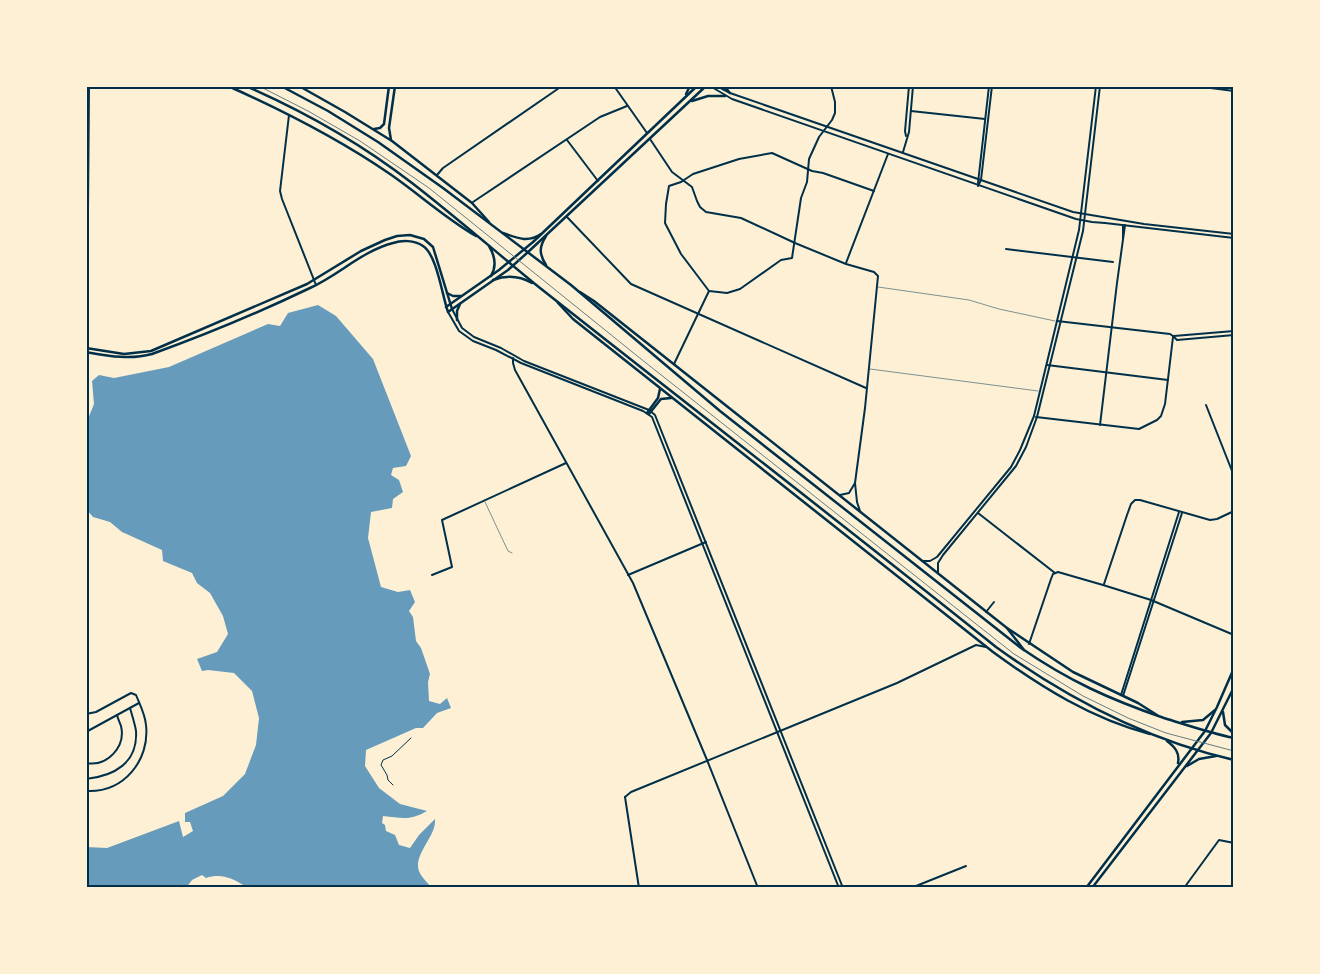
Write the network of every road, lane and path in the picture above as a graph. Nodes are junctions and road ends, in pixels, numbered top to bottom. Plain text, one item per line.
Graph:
1 (90, 86) edge
2 (228, 86) edge
3 (246, 86) edge
4 (281, 86) edge
5 (299, 86) edge
6 (389, 86) edge
7 (395, 86) edge
8 (562, 86) edge
9 (614, 86) edge
10 (690, 86) edge
11 (697, 86) edge
12 (706, 86) edge
13 (710, 86) edge
14 (717, 86) edge
15 (724, 86) edge
16 (831, 86) edge
17 (909, 86) edge
18 (913, 86) edge
19 (991, 86) edge
20 (1096, 86) edge
21 (1100, 86) edge
22 (1195, 86) edge
23 (1234, 91) edge
24 (730, 93) junction
25 (725, 96) junction
26 (685, 97) junction
27 (387, 98) junction
28 (393, 99) junction
29 (691, 101) junction
30 (627, 106) junction
31 (673, 108) junction
32 (911, 110) junction
33 (678, 114) junction
34 (289, 115) junction
35 (987, 119) junction
36 (827, 126) junction
37 (373, 129) junction
38 (823, 131) junction
39 (647, 133) junction
40 (906, 138) junction
41 (650, 139) junction
42 (567, 140) junction
43 (392, 142) junction
44 (903, 152) junction
45 (888, 154) junction
46 (808, 169) junction
47 (437, 175) junction
48 (683, 180) junction
49 (979, 180) junction
50 (598, 181) junction
51 (978, 186) junction
52 (874, 191) junction
53 (472, 203) junction
54 (86, 211) edge
55 (1080, 214) junction
56 (1084, 215) junction
57 (567, 217) junction
58 (1080, 220) junction
59 (1084, 221) junction
60 (1124, 225) junction
61 (494, 227) junction
62 (499, 231) junction
63 (541, 234) junction
64 (1234, 234) edge
65 (546, 236) junction
66 (1234, 238) edge
67 (482, 240) junction
68 (795, 243) junction
69 (488, 245) junction
70 (1006, 248) dead end
71 (524, 250) junction
72 (527, 253) junction
73 (1072, 257) junction
74 (1076, 257) junction
75 (509, 262) junction
76 (1113, 262) dead end
77 (846, 264) junction
78 (513, 265) junction
79 (548, 269) junction
80 (491, 276) junction
81 (493, 280) junction
82 (314, 281) junction
83 (316, 285) junction
84 (571, 286) junction
85 (540, 287) junction
86 (878, 287) junction
87 (709, 291) junction
88 (446, 293) junction
89 (462, 296) junction
90 (552, 296) junction
91 (462, 302) junction
92 (450, 304) junction
93 (446, 307) junction
94 (452, 309) junction
95 (448, 312) junction
96 (699, 313) junction
97 (457, 320) junction
98 (1058, 321) junction
99 (1112, 327) junction
100 (1234, 333) edge
101 (1173, 336) junction
102 (86, 348) edge
103 (86, 352) edge
104 (514, 357) junction
105 (674, 364) junction
106 (1048, 365) junction
107 (868, 369) junction
108 (1106, 373) junction
109 (1168, 380) junction
110 (660, 388) junction
111 (866, 388) junction
112 (1041, 391) junction
113 (673, 398) junction
114 (1206, 405) dead end
115 (649, 412) junction
116 (1035, 416) junction
117 (1100, 426) junction
118 (566, 463) junction
119 (1234, 476) edge
120 (855, 483) junction
121 (837, 495) junction
122 (485, 501) junction
123 (1181, 512) junction
124 (1234, 512) edge
125 (978, 513) junction
126 (863, 515) junction
127 (706, 542) junction
128 (702, 544) junction
129 (512, 553) dead end
130 (922, 561) junction
131 (1054, 573) junction
132 (938, 574) junction
133 (628, 575) junction
134 (432, 576) dead end
135 (1103, 585) junction
136 (1152, 601) junction
137 (994, 602) dead end
138 (986, 612) junction
139 (1007, 628) junction
140 (1234, 635) edge
141 (1029, 644) junction
142 (986, 646) junction
143 (1027, 653) junction
144 (1234, 668) edge
145 (1234, 687) edge
146 (1224, 690) junction
147 (1231, 693) junction
148 (1122, 695) junction
149 (139, 703) junction
150 (1217, 707) junction
151 (130, 708) junction
152 (1224, 709) junction
153 (86, 714) edge
154 (117, 715) junction
155 (1157, 715) junction
156 (1177, 722) junction
157 (780, 730) junction
158 (1205, 731) junction
159 (86, 732) edge
160 (777, 732) junction
161 (1211, 732) junction
162 (1157, 736) junction
163 (1234, 736) edge
164 (412, 738) dead end
165 (1164, 739) junction
166 (1192, 748) junction
167 (1198, 750) junction
168 (1220, 756) junction
169 (707, 760) junction
170 (1234, 760) edge
171 (86, 763) edge
172 (1175, 768) junction
173 (1184, 768) junction
174 (86, 780) edge
175 (393, 785) dead end
176 (86, 791) edge
177 (1234, 843) edge
178 (966, 866) dead end
179 (926, 882) junction
180 (639, 888) edge
181 (758, 888) edge
182 (839, 888) edge
183 (843, 888) edge
184 (911, 888) edge
185 (928, 888) edge
186 (1086, 888) edge
187 (1092, 888) edge
188 (1184, 888) edge

1 - 54 street
2 - 34 main road
3 - 67 main road
4 - 61 main road
5 - 37 main road
6 - 27 main road
7 - 28 main road
8 - 47 street
9 - 30 street
10 - 26 main road
11 - 26 main road
12 - 29 main road
13 - 25 street
14 - 24 street
15 - 24 main road
16 - 36 street
17 - 40 street
18 - 32 street
19 - 35 street
20 - 55 street
21 - 56 street
22 - 23 street
24 - 36 street
25 - 29 main road
25 - 38 street
26 - 31 main road
27 - 28 main road
27 - 37 main road
28 - 43 main road
29 - 33 main road
30 - 39 street
30 - 42 street
31 - 33 main road
31 - 39 main road
32 - 35 street
32 - 40 street
33 - 41 main road
34 - 67 main road
34 - 82 street
35 - 49 street
36 - 38 street
36 - 44 street
37 - 43 main road
38 - 45 street
38 - 46 street
39 - 50 main road
40 - 44 street
41 - 48 street
41 - 57 main road
42 - 50 street
42 - 53 street
43 - 47 main road
44 - 49 street
45 - 51 street
45 - 52 street
46 - 48 street
46 - 52 street
46 - 68 street
47 - 53 main road
48 - 68 street
48 - 87 street
49 - 51 street
49 - 55 street
50 - 63 main road
51 - 58 street
52 - 77 street
53 - 61 main road
55 - 56 street
55 - 58 street
56 - 59 street
56 - 64 street
57 - 65 main road
57 - 96 street
58 - 59 street
58 - 73 street
59 - 60 street
59 - 74 street
60 - 66 street
60 - 99 street
61 - 62 main road
62 - 63 main road
62 - 71 main road
63 - 71 main road
65 - 72 main road
65 - 79 main road
67 - 69 main road
68 - 77 street
68 - 87 street
69 - 75 main road
69 - 80 main road
70 - 73 street
71 - 72 main road
71 - 75 main road
72 - 78 main road
72 - 79 main road
73 - 74 street
73 - 98 street
74 - 76 street
74 - 98 street
75 - 78 main road
75 - 80 main road
77 - 86 street
78 - 81 main road
78 - 85 main road
79 - 84 main road
80 - 89 main road
81 - 85 main road
81 - 91 main road
82 - 83 street
82 - 88 main road
82 - 102 main road
83 - 93 main road
83 - 103 main road
84 - 105 main road
84 - 143 main road
85 - 90 main road
86 - 98 lane
86 - 107 street
87 - 96 street
88 - 89 main road
88 - 92 main road
89 - 92 main road
90 - 110 main road
90 - 162 main road
91 - 94 main road
91 - 97 main road
92 - 93 main road
92 - 94 main road
93 - 95 main road
94 - 95 main road
94 - 97 street
95 - 104 street
96 - 105 street
96 - 111 street
97 - 104 street
98 - 99 street
98 - 106 street
99 - 101 street
99 - 108 street
100 - 101 street
101 - 109 street
104 - 115 street
104 - 118 street
105 - 121 main road
106 - 108 street
106 - 112 street
106 - 116 street
107 - 111 street
107 - 112 lane
108 - 109 street
108 - 117 street
109 - 117 street
110 - 113 main road
110 - 115 main road
111 - 120 street
112 - 116 street
113 - 115 main road
113 - 142 main road
114 - 119 street
115 - 127 street
115 - 128 street
116 - 117 street
116 - 125 street
116 - 130 street
118 - 122 street
118 - 133 street
120 - 121 street
120 - 126 street
121 - 126 main road
122 - 129 lane
122 - 134 street
123 - 124 street
123 - 135 street
123 - 136 street
125 - 131 street
125 - 132 street
126 - 130 main road
127 - 128 street
127 - 157 street
128 - 133 street
128 - 160 street
130 - 132 main road
131 - 135 street
131 - 141 street
132 - 138 main road
133 - 169 street
135 - 136 street
136 - 140 street
136 - 148 street
137 - 138 street
138 - 139 main road
139 - 141 main road
139 - 143 main road
141 - 148 main road
142 - 157 street
142 - 162 main road
143 - 155 main road
144 - 146 main road
145 - 147 main road
146 - 147 main road
146 - 150 main road
147 - 152 main road
148 - 155 main road
149 - 151 street
149 - 153 street
149 - 176 street
150 - 156 main road
150 - 158 main road
151 - 154 street
151 - 174 street
152 - 161 main road
152 - 163 main road
154 - 159 street
154 - 171 street
155 - 156 main road
156 - 158 main road
157 - 160 street
157 - 183 street
158 - 161 main road
158 - 166 main road
160 - 169 street
160 - 182 street
161 - 163 main road
161 - 167 main road
162 - 165 main road
164 - 175 street
165 - 166 main road
165 - 172 main road
166 - 167 main road
166 - 172 main road
167 - 168 main road
167 - 173 main road
168 - 170 main road
168 - 173 main road
169 - 180 street
169 - 181 street
172 - 186 main road
173 - 187 main road
177 - 188 street
178 - 179 street
179 - 184 street
179 - 185 street

